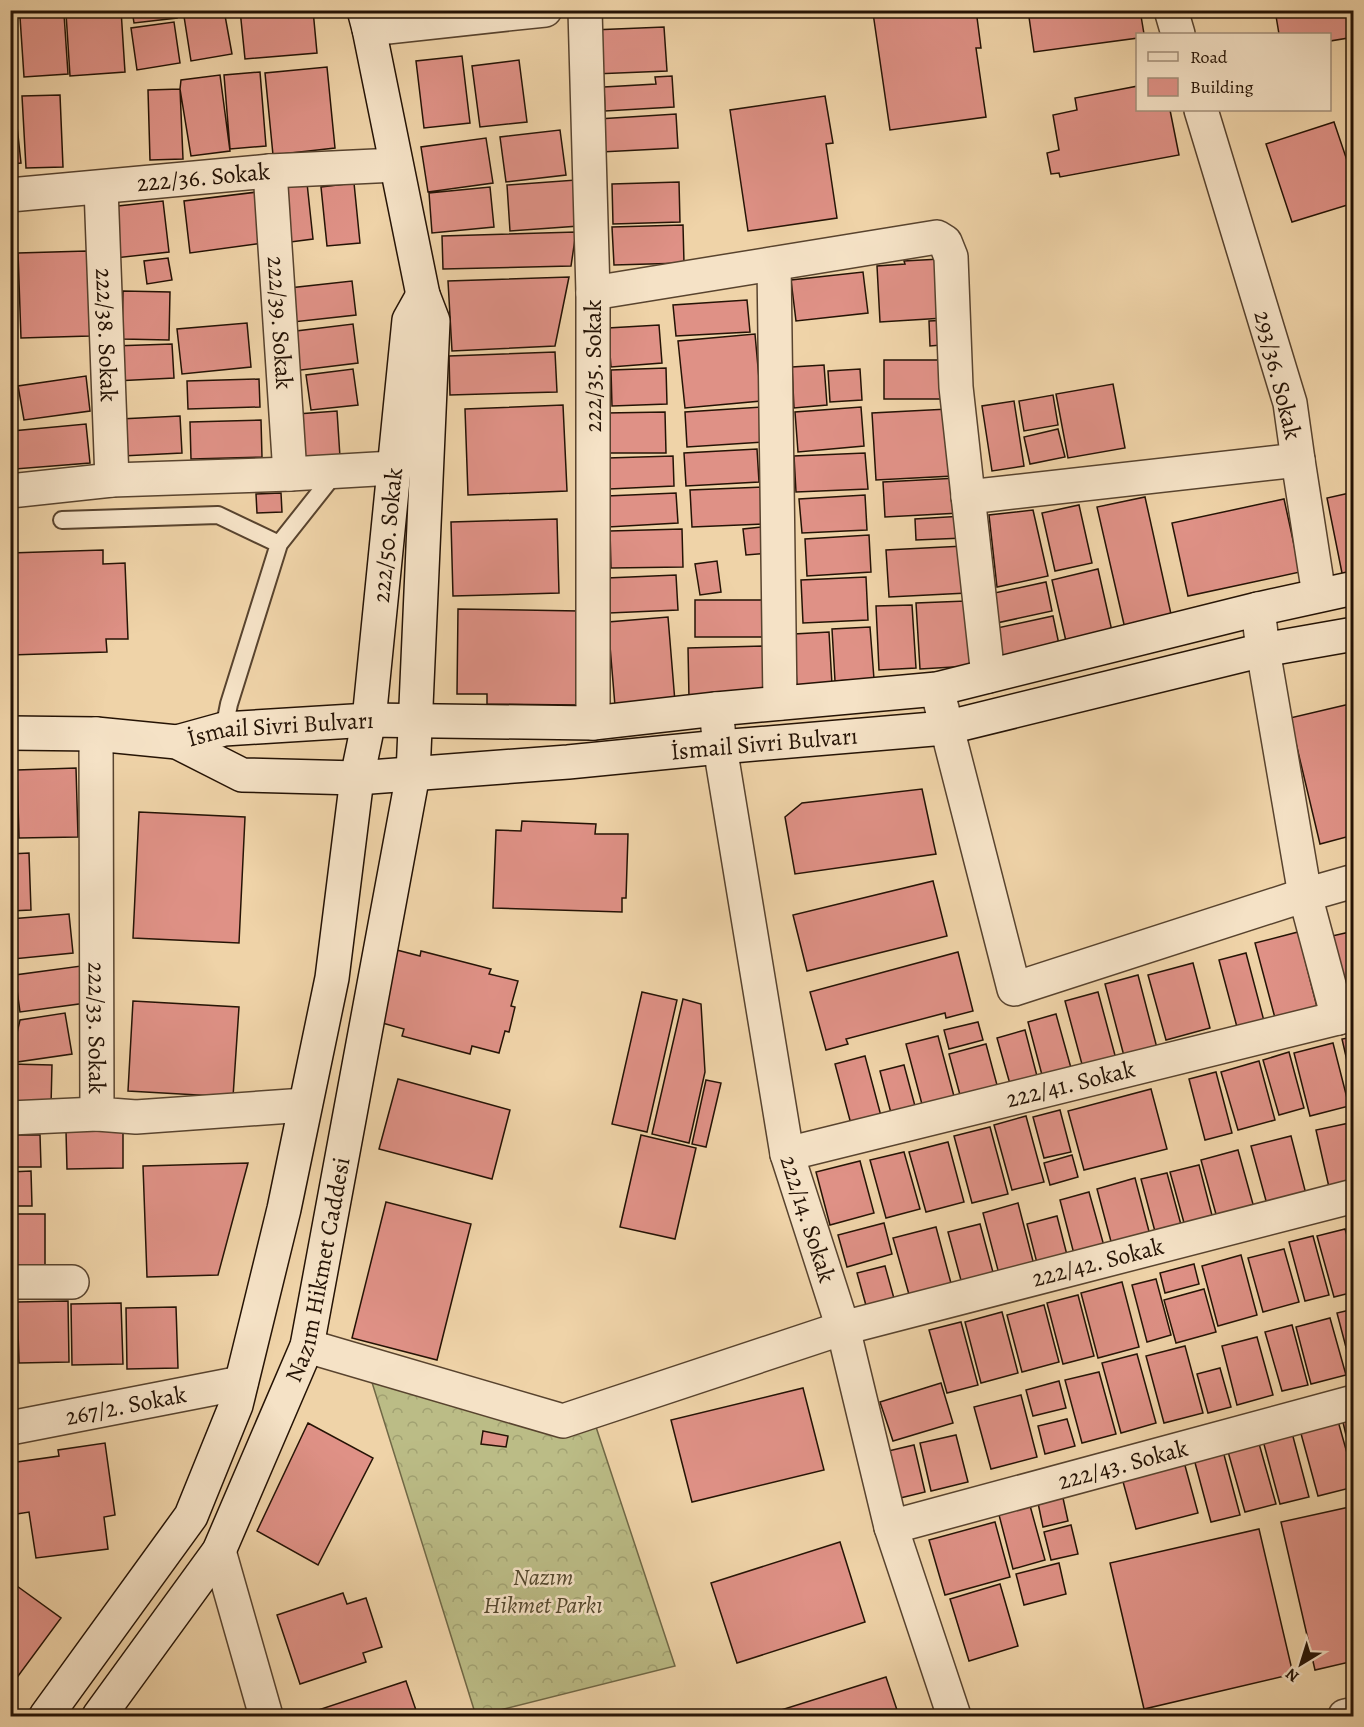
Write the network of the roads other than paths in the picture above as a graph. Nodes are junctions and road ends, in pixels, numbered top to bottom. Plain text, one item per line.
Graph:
1 (546, 10) edge
2 (585, 10) edge
3 (1171, 10) edge
4 (366, 20) edge
5 (1178, 33) edge
6 (1201, 111) edge
7 (396, 165) junction
8 (270, 171) junction
9 (101, 188) junction
10 (10, 195) edge
11 (774, 264) junction
12 (593, 293) junction
13 (423, 295) junction
14 (1298, 460) junction
15 (393, 468) junction
16 (337, 471) junction
17 (290, 474) junction
18 (112, 480) junction
19 (10, 491) edge
20 (968, 497) junction
21 (62, 520) dead end
22 (279, 544) junction
23 (1353, 588) edge
24 (1319, 596) junction
25 (1258, 609) junction
26 (1353, 634) edge
27 (1263, 650) junction
28 (988, 676) junction
29 (937, 689) junction
30 (780, 703) junction
31 (716, 708) junction
32 (369, 720) junction
33 (416, 722) junction
34 (593, 723) junction
35 (945, 728) junction
36 (224, 729) junction
37 (10, 734) edge
38 (96, 734) junction
39 (177, 742) junction
40 (720, 747) junction
41 (413, 774) junction
42 (357, 778) junction
43 (1353, 881) edge
44 (1305, 895) junction
45 (1346, 1016) edge
46 (305, 1105) junction
47 (97, 1114) junction
48 (10, 1118) edge
49 (787, 1154) junction
50 (1353, 1196) edge
51 (10, 1282) edge
52 (72, 1282) dead end
53 (843, 1328) junction
54 (307, 1346) junction
55 (241, 1383) junction
56 (1353, 1402) edge
57 (10, 1428) edge
58 (891, 1527) junction
59 (219, 1551) junction
60 (1353, 1714) edge
61 (46, 1716) edge
62 (99, 1716) edge
63 (266, 1716) edge
64 (954, 1716) edge
65 (1345, 1716) edge

1 - 4 street
2 - 12 street, 222/35. Sokak
3 - 5 street
4 - 7 street, 222/50. Sokak
6 - 14 street, 293/36. Sokak
7 - 8 street, 222/36. Sokak
7 - 13 street, 222/50. Sokak
8 - 9 street, 222/36. Sokak
8 - 17 street, 222/39. Sokak
9 - 10 street, 222/36. Sokak
9 - 18 street, 222/38. Sokak
11 - 12 street
11 - 20 street
11 - 30 street
12 - 34 street, 222/35. Sokak
13 - 15 street, 222/50. Sokak
13 - 33 street, 222/50. Sokak
14 - 20 street, 293/36. Sokak
14 - 24 street
15 - 16 street
15 - 32 street, 222/50. Sokak
16 - 17 street
16 - 22 lane
17 - 18 street
18 - 19 street
20 - 28 street
21 - 22 lane
22 - 36 lane
23 - 24 street, İsmail Sivri Bulvarı
24 - 25 street, İsmail Sivri Bulvarı
25 - 27 street
25 - 28 street, İsmail Sivri Bulvarı
26 - 27 street, İsmail Sivri Bulvarı
27 - 35 street, İsmail Sivri Bulvarı
27 - 44 street
28 - 29 street, İsmail Sivri Bulvarı
29 - 30 street, İsmail Sivri Bulvarı
29 - 35 street
30 - 31 street, İsmail Sivri Bulvarı
31 - 34 street, İsmail Sivri Bulvarı
31 - 40 street, 222/14. Sokak
32 - 33 street, İsmail Sivri Bulvarı
32 - 36 street, İsmail Sivri Bulvarı
32 - 42 street, 222/50. Sokak
33 - 34 street, İsmail Sivri Bulvarı
33 - 41 street, 222/50. Sokak
35 - 40 street, İsmail Sivri Bulvarı
35 - 44 street
36 - 39 street, İsmail Sivri Bulvarı
37 - 38 street
38 - 39 street
38 - 47 street, 222/33. Sokak
39 - 42 street, İsmail Sivri Bulvarı
40 - 41 street, İsmail Sivri Bulvarı
40 - 49 street, 222/14. Sokak
41 - 42 street, İsmail Sivri Bulvarı
41 - 54 street, Nazım Hikmet Caddesi
42 - 46 street, Nazım Hikmet Caddesi
43 - 44 street
44 - 45 street
45 - 49 street, 222/41. Sokak
46 - 47 street, 222/33. Sokak
46 - 55 street, Nazım Hikmet Caddesi
47 - 48 street
49 - 53 street, 222/14. Sokak
50 - 53 street, 222/42. Sokak
51 - 52 street
53 - 54 street, 222/42. Sokak
53 - 58 street, 222/14. Sokak
54 - 59 street, Nazım Hikmet Caddesi
55 - 57 street, 267/2. Sokak
55 - 61 street, Nazım Hikmet Caddesi
56 - 58 street, 222/43. Sokak
58 - 64 street, 222/14. Sokak
59 - 62 street, Nazım Hikmet Caddesi
59 - 63 street
60 - 65 street

